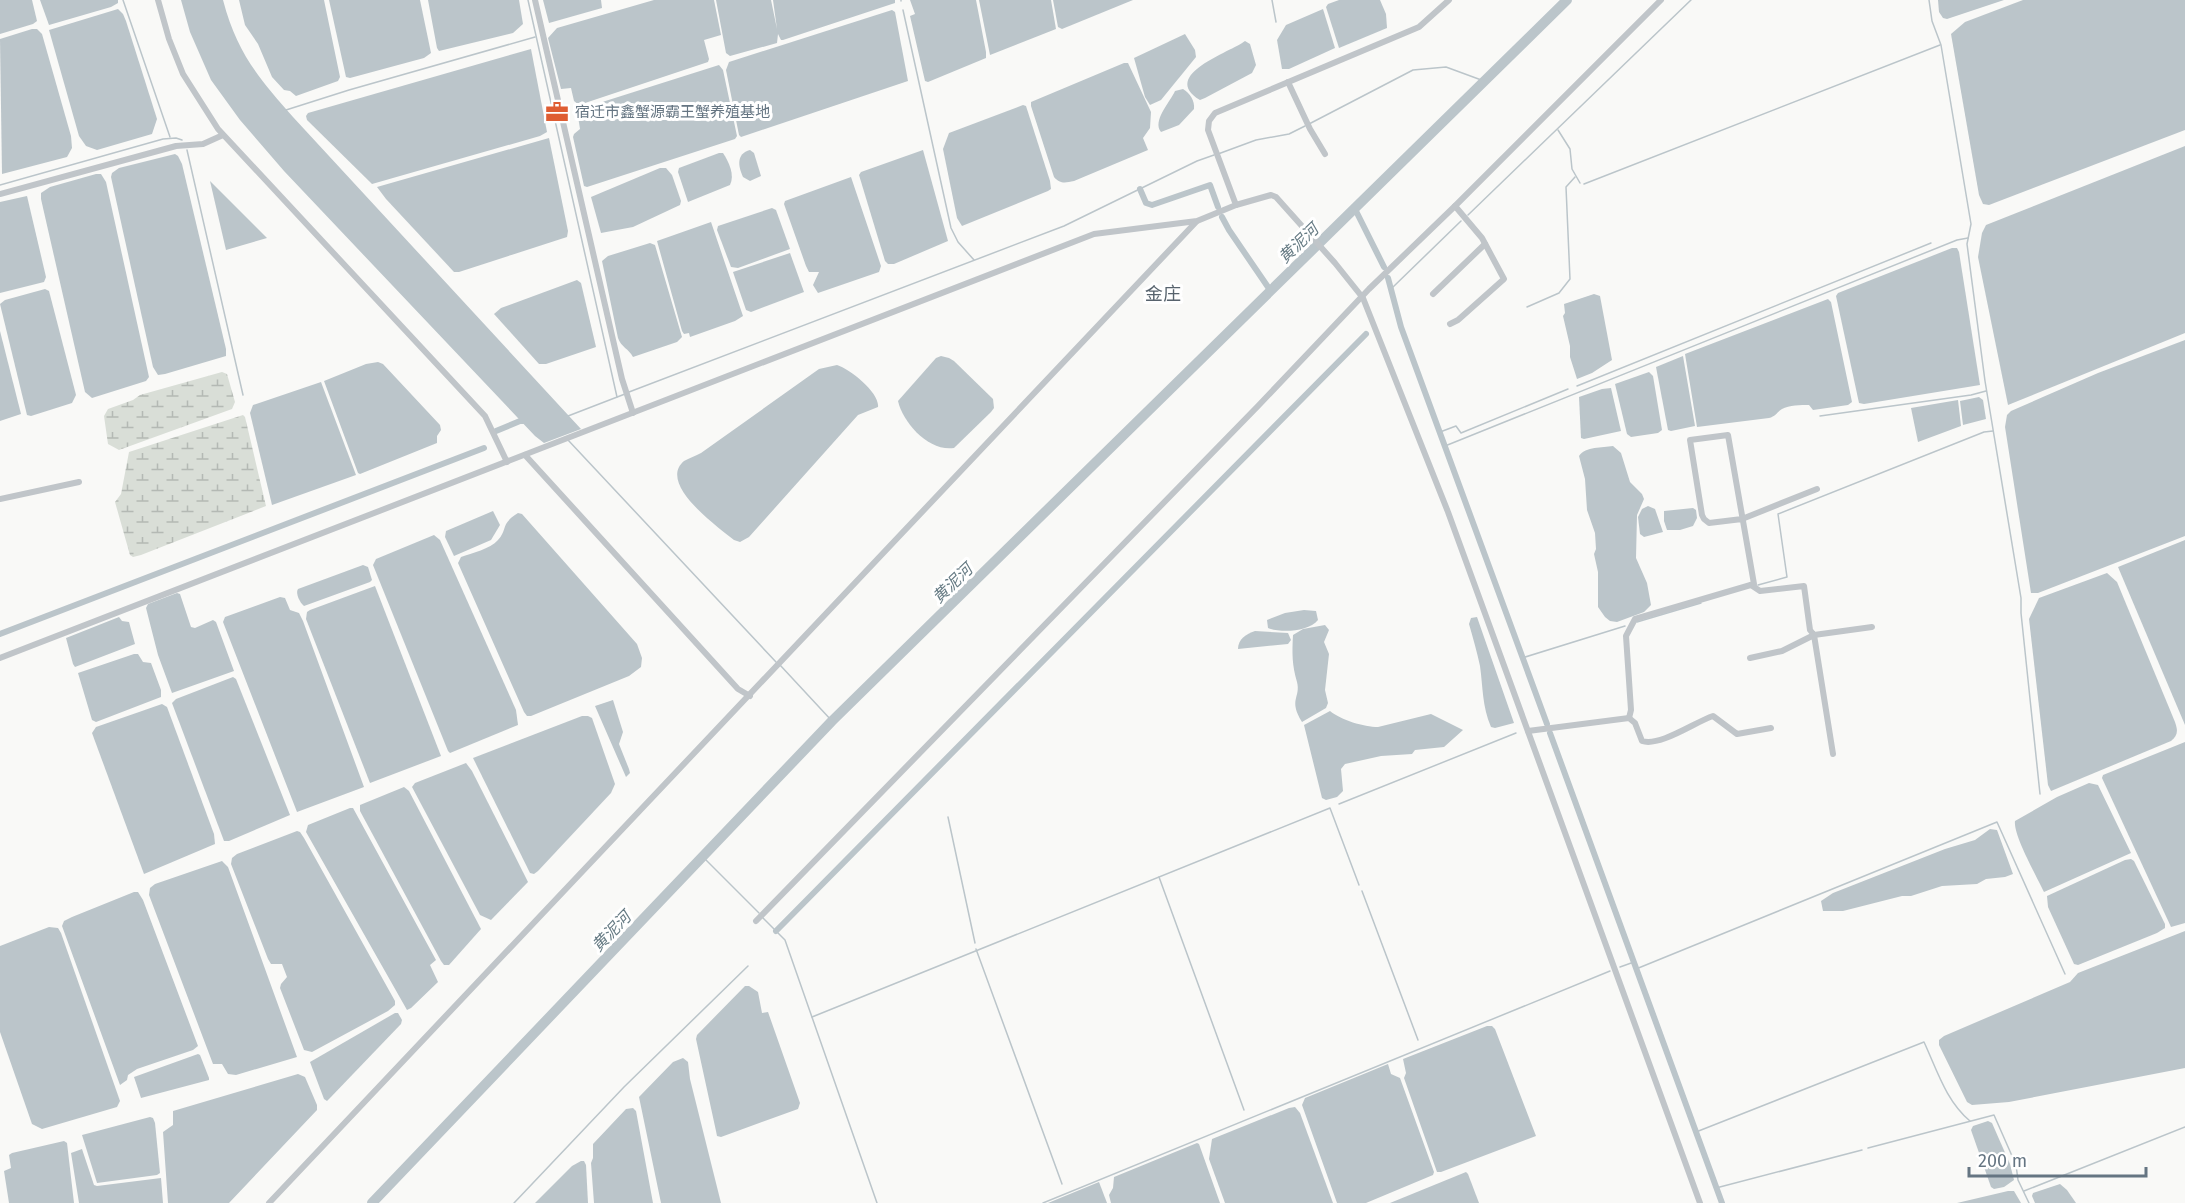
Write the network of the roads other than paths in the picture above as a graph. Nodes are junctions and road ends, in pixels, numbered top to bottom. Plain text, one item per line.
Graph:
1 (158, 0) edge
2 (535, 0) edge
3 (1449, 0) edge
4 (1661, 0) edge
5 (1288, 82) junction
6 (223, 135) junction
7 (1325, 154) dead end
8 (0, 194) edge
9 (1236, 205) junction
10 (1455, 206) junction
11 (1197, 221) junction
12 (1485, 244) junction
13 (1433, 294) dead end
14 (1363, 298) junction
15 (1450, 324) dead end
16 (633, 413) junction
17 (525, 455) junction
18 (507, 462) junction
19 (79, 482) dead end
20 (1817, 489) dead end
21 (0, 499) edge
22 (1742, 519) junction
23 (1750, 585) junction
24 (1872, 627) dead end
25 (1814, 635) junction
26 (0, 658) edge
27 (1750, 658) dead end
28 (750, 696) junction
29 (1629, 718) junction
30 (1771, 728) dead end
31 (1528, 732) junction
32 (1833, 754) dead end
33 (756, 921) dead end
34 (269, 1203) edge
35 (1701, 1203) edge

1 - 6 street
2 - 16 street
3 - 5 street
4 - 10 street
5 - 7 street
5 - 9 street
6 - 8 street
6 - 18 street
9 - 11 street
9 - 14 street
10 - 12 street
10 - 14 street
11 - 16 street
11 - 28 street
12 - 13 street
12 - 15 street
14 - 31 street
14 - 33 street
16 - 17 street
17 - 18 street
17 - 28 street
18 - 26 street
19 - 21 street
20 - 22 street
22 - 22 street
22 - 23 street
23 - 25 street
23 - 29 street
24 - 25 street
25 - 27 street
25 - 32 street
28 - 34 street
29 - 30 street
29 - 31 street
31 - 35 street

